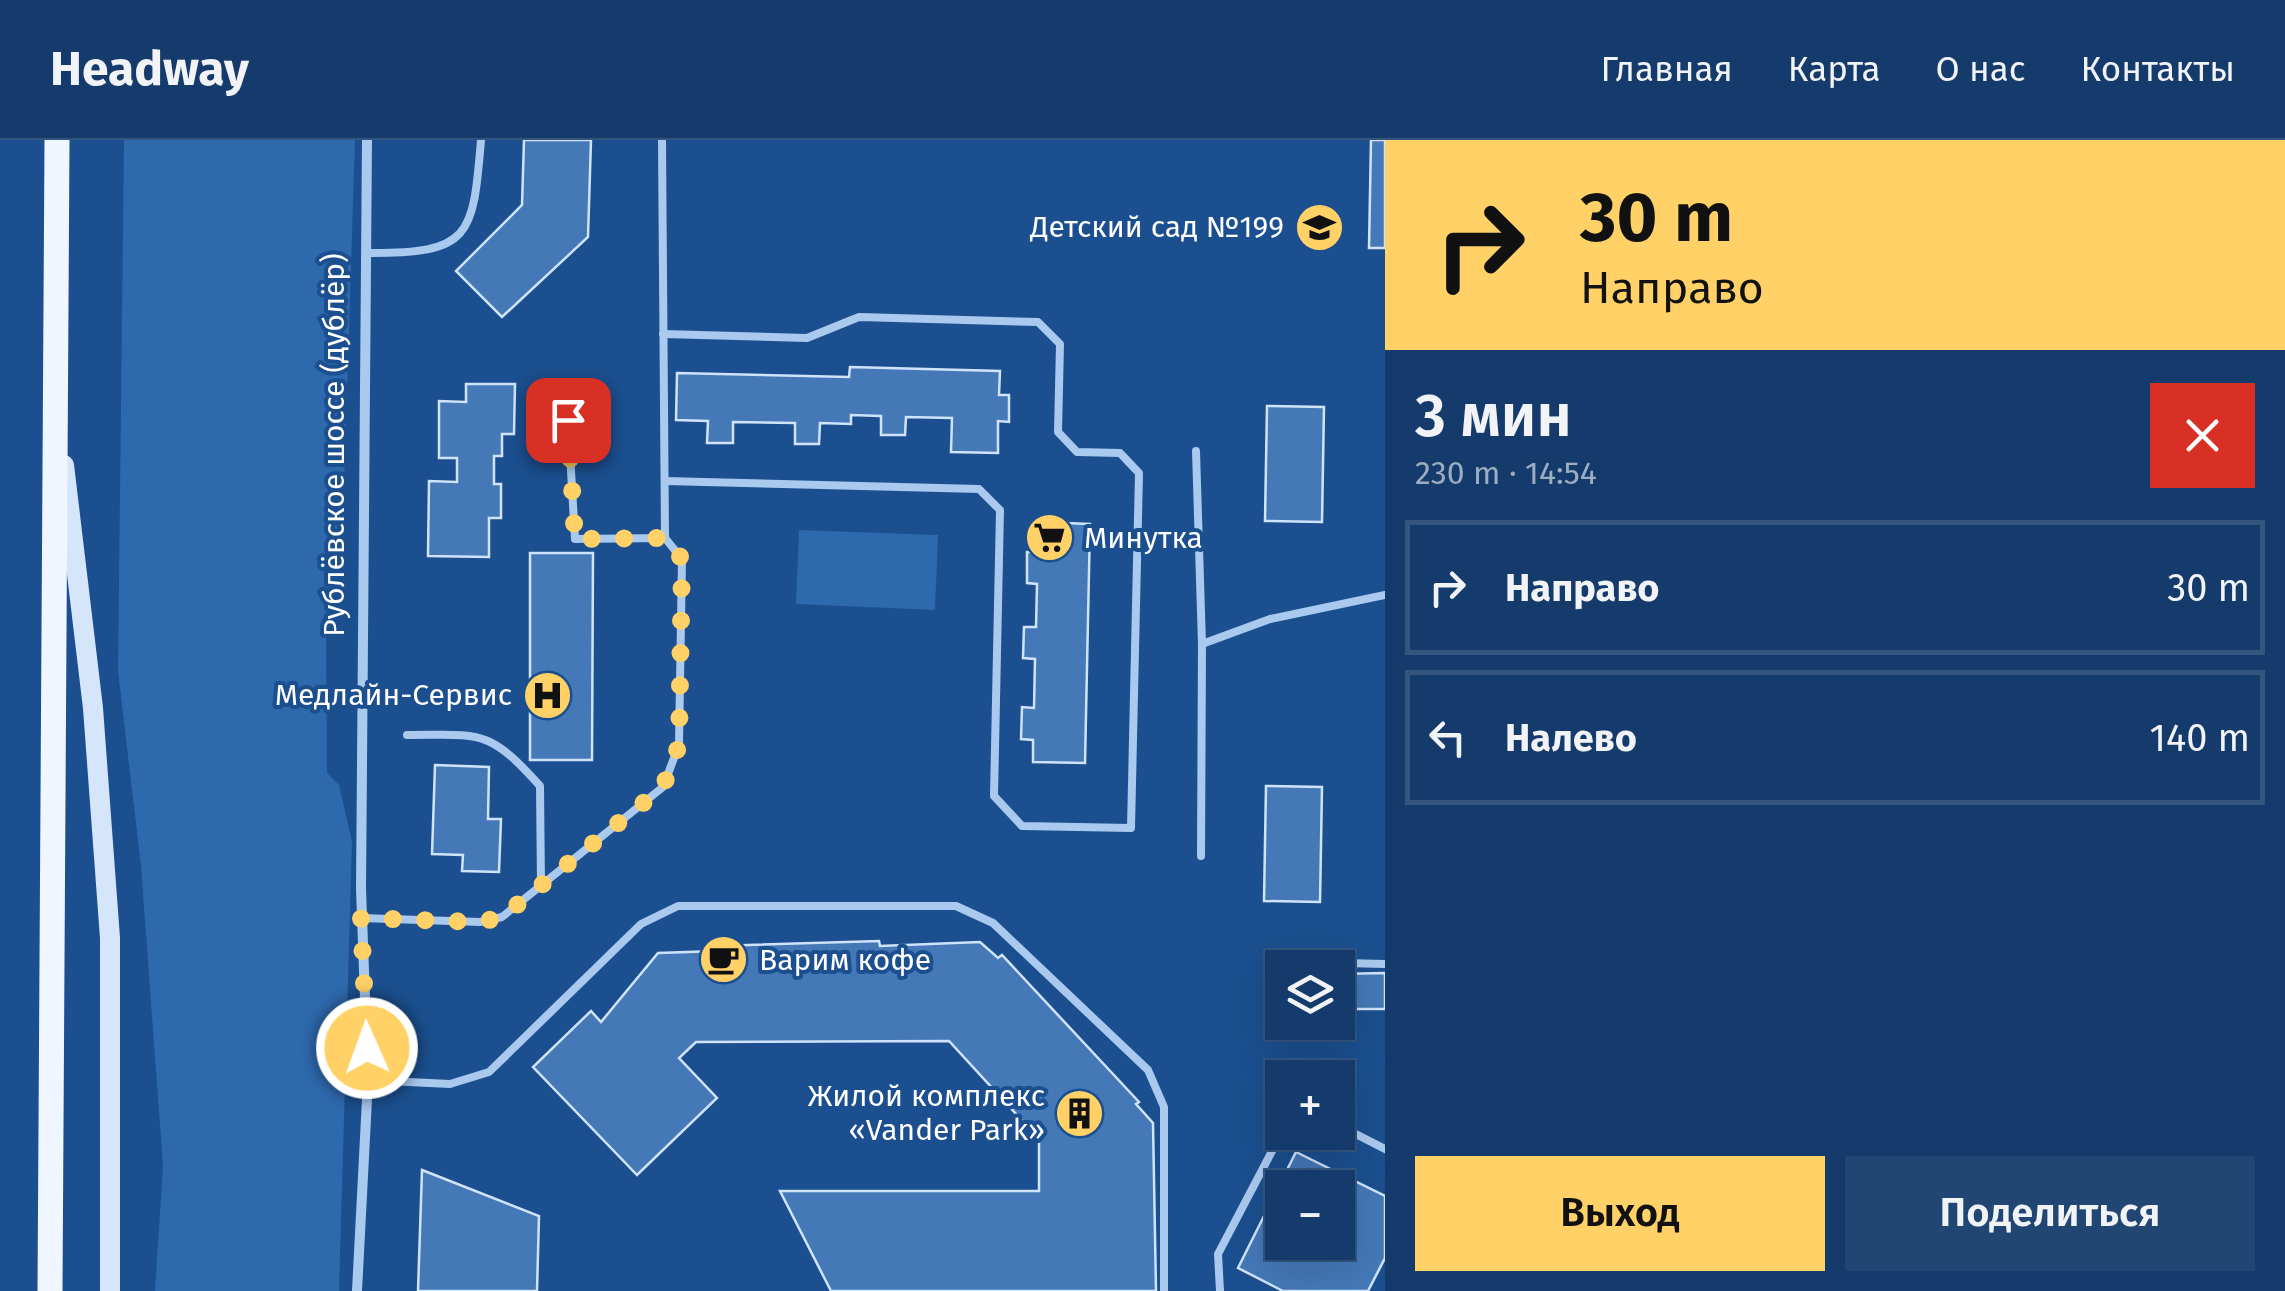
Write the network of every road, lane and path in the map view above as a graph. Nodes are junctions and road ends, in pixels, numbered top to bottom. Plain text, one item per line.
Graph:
1 (56, 140) edge
2 (367, 140) edge
3 (481, 140) edge
4 (662, 140) edge
5 (366, 252) junction
6 (664, 334) junction
7 (56, 394) junction
8 (568, 420) dead end
9 (1196, 451) dead end
10 (664, 482) junction
11 (665, 538) junction
12 (1385, 595) edge
13 (1202, 644) junction
14 (407, 735) dead end
15 (1201, 856) dead end
16 (541, 886) junction
17 (361, 918) junction
18 (1355, 963) edge
19 (1385, 964) edge
20 (368, 1080) junction
21 (1355, 1133) edge
22 (1385, 1148) edge
23 (1273, 1150) edge
24 (50, 1291) edge
25 (110, 1291) edge
26 (358, 1291) edge
27 (1164, 1291) edge
28 (1220, 1291) edge

1 - 7 main road
2 - 5 street, Рублёвское шоссе (дублёр)
3 - 5 lane
4 - 6 lane
5 - 17 street, Рублёвское шоссе (дублёр)
6 - 10 lane
6 - 10 lane
7 - 24 main road
7 - 25 main road
8 - 11 lane
9 - 13 lane
10 - 11 lane
11 - 16 lane
12 - 13 lane
13 - 15 lane
14 - 16 lane
16 - 17 lane
17 - 20 street, Рублёвское шоссе (дублёр)
18 - 19 lane
20 - 26 street, Рублёвское шоссе (дублёр)
20 - 27 lane
21 - 22 lane
23 - 28 lane

